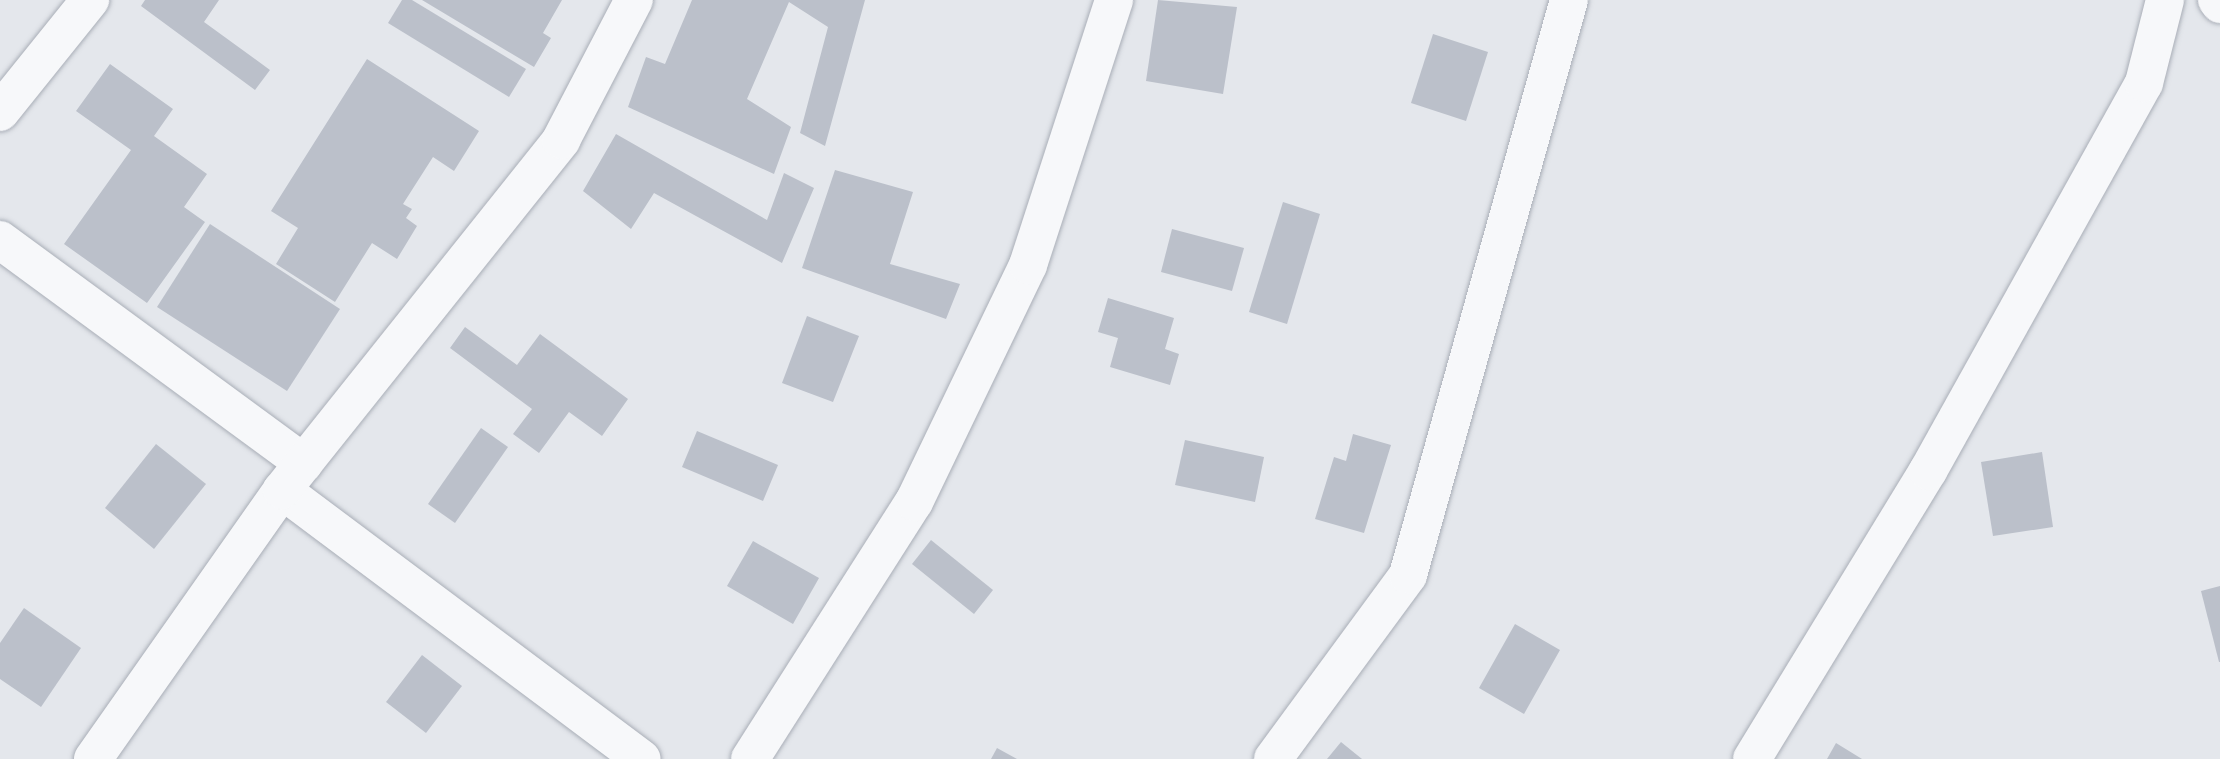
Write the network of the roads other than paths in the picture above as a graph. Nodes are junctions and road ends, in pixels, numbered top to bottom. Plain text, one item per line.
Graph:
1 (90, 0) edge
2 (634, 0) edge
3 (1114, 0) edge
4 (1569, 0) edge
5 (2165, 0) edge
6 (0, 112) edge
7 (0, 240) edge
8 (293, 477) junction
9 (93, 759) edge
10 (641, 759) edge
11 (750, 759) edge
12 (1273, 759) edge
13 (1752, 759) edge

1 - 6 street
2 - 8 street
3 - 11 street
4 - 12 street
5 - 13 street
7 - 8 street
8 - 9 street
8 - 10 street

